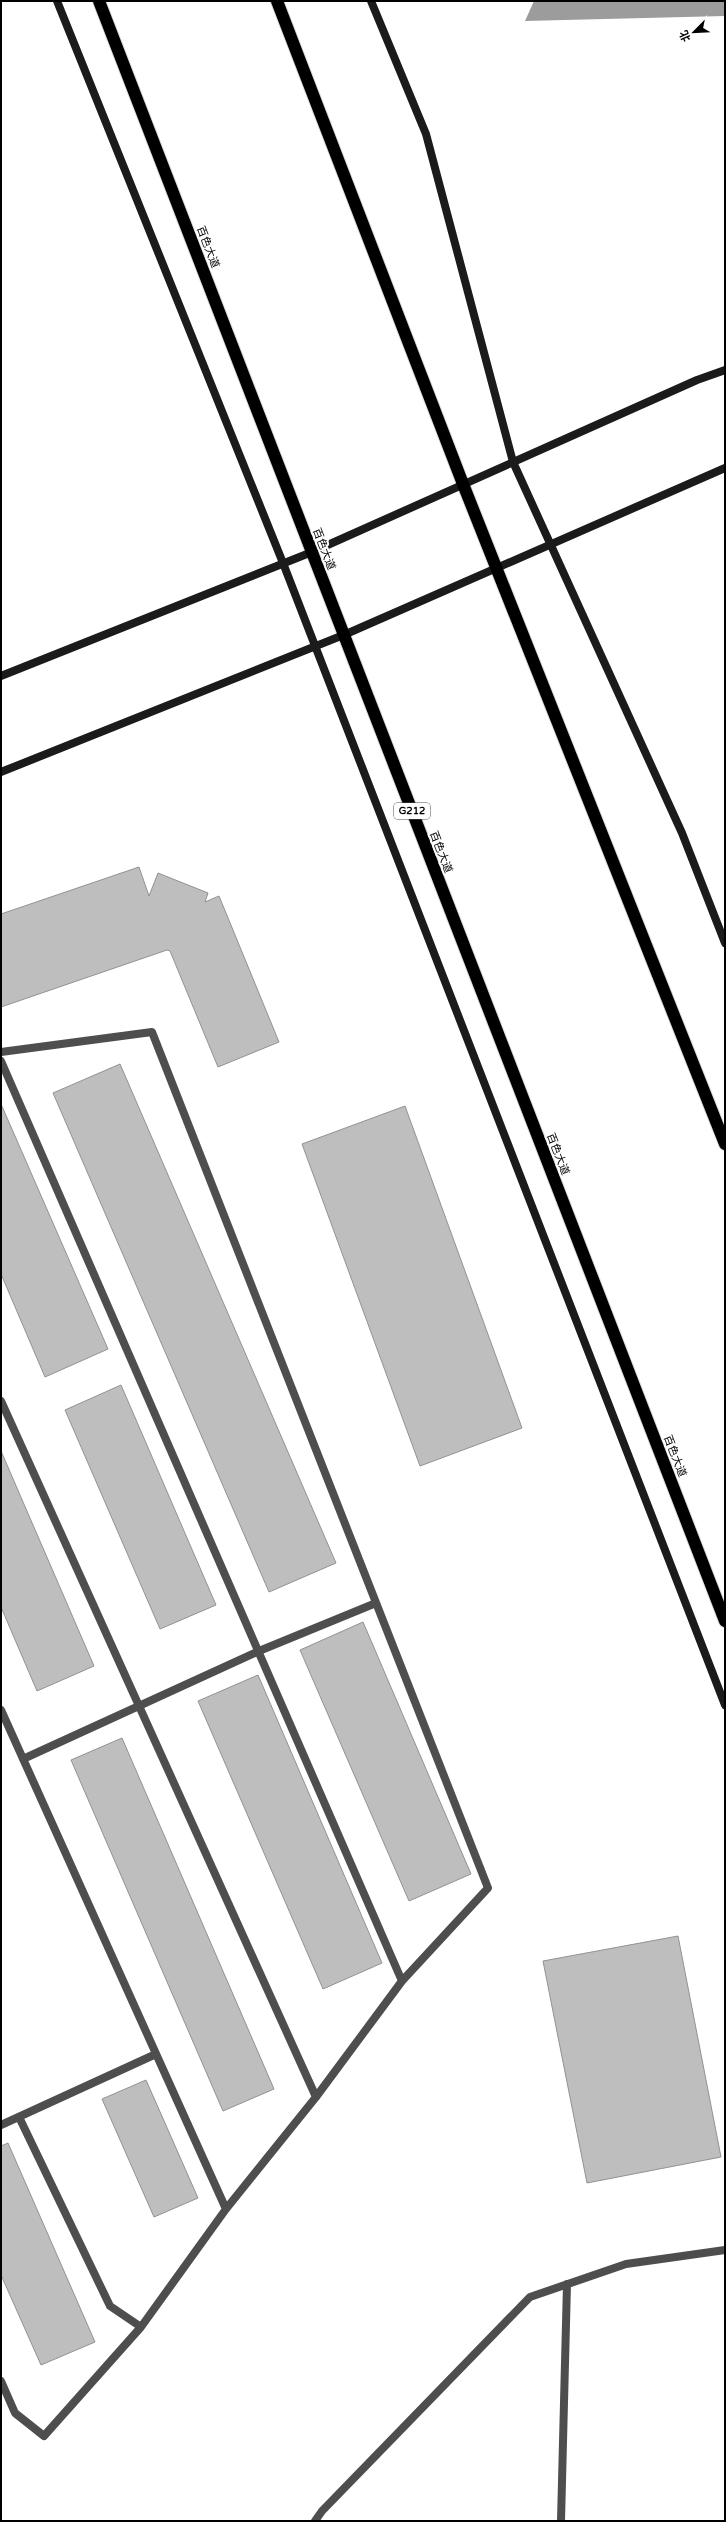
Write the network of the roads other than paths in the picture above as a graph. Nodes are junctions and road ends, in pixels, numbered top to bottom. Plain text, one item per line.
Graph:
1 (57, 1) edge
2 (99, 1) edge
3 (277, 1) edge
4 (371, 1) edge
5 (725, 370) edge
6 (512, 462) junction
7 (725, 468) edge
8 (463, 484) junction
9 (549, 544) junction
10 (312, 552) junction
11 (283, 563) junction
12 (497, 569) junction
13 (343, 635) junction
14 (315, 646) junction
15 (1, 676) edge
16 (1, 772) edge
17 (725, 942) edge
18 (1, 1052) edge
19 (1, 1061) edge
20 (725, 1144) edge
21 (1, 1401) edge
22 (376, 1603) junction
23 (725, 1622) edge
24 (259, 1651) junction
25 (138, 1705) junction
26 (725, 1705) edge
27 (1, 1710) edge
28 (23, 1759) junction
29 (402, 1981) junction
30 (156, 2054) junction
31 (316, 2097) junction
32 (19, 2117) junction
33 (1, 2125) edge
34 (226, 2209) junction
35 (725, 2250) edge
36 (567, 2284) junction
37 (141, 2327) junction
38 (1, 2382) edge
39 (315, 2521) edge
40 (561, 2521) edge

1 - 11 street
2 - 10 highway, 百色大道 / G212
3 - 8 highway
4 - 6 street
5 - 6 street
6 - 8 street
6 - 9 street
7 - 9 street
8 - 10 street
8 - 12 highway
9 - 12 street
9 - 17 street
10 - 11 street
10 - 13 highway, 百色大道 / G212
11 - 14 street
11 - 15 street
12 - 13 street
12 - 20 highway
13 - 14 street
13 - 23 highway, 百色大道 / G212
14 - 16 street
14 - 26 street
18 - 22 street
19 - 24 street
21 - 25 street
22 - 24 street
22 - 29 street
24 - 25 street
24 - 29 street
25 - 28 street
25 - 31 street
27 - 28 street
28 - 30 street
29 - 31 street
30 - 32 street
30 - 34 street
31 - 34 street
32 - 33 street
32 - 37 street
34 - 37 street
35 - 36 street
36 - 39 street
36 - 40 street
37 - 38 street

